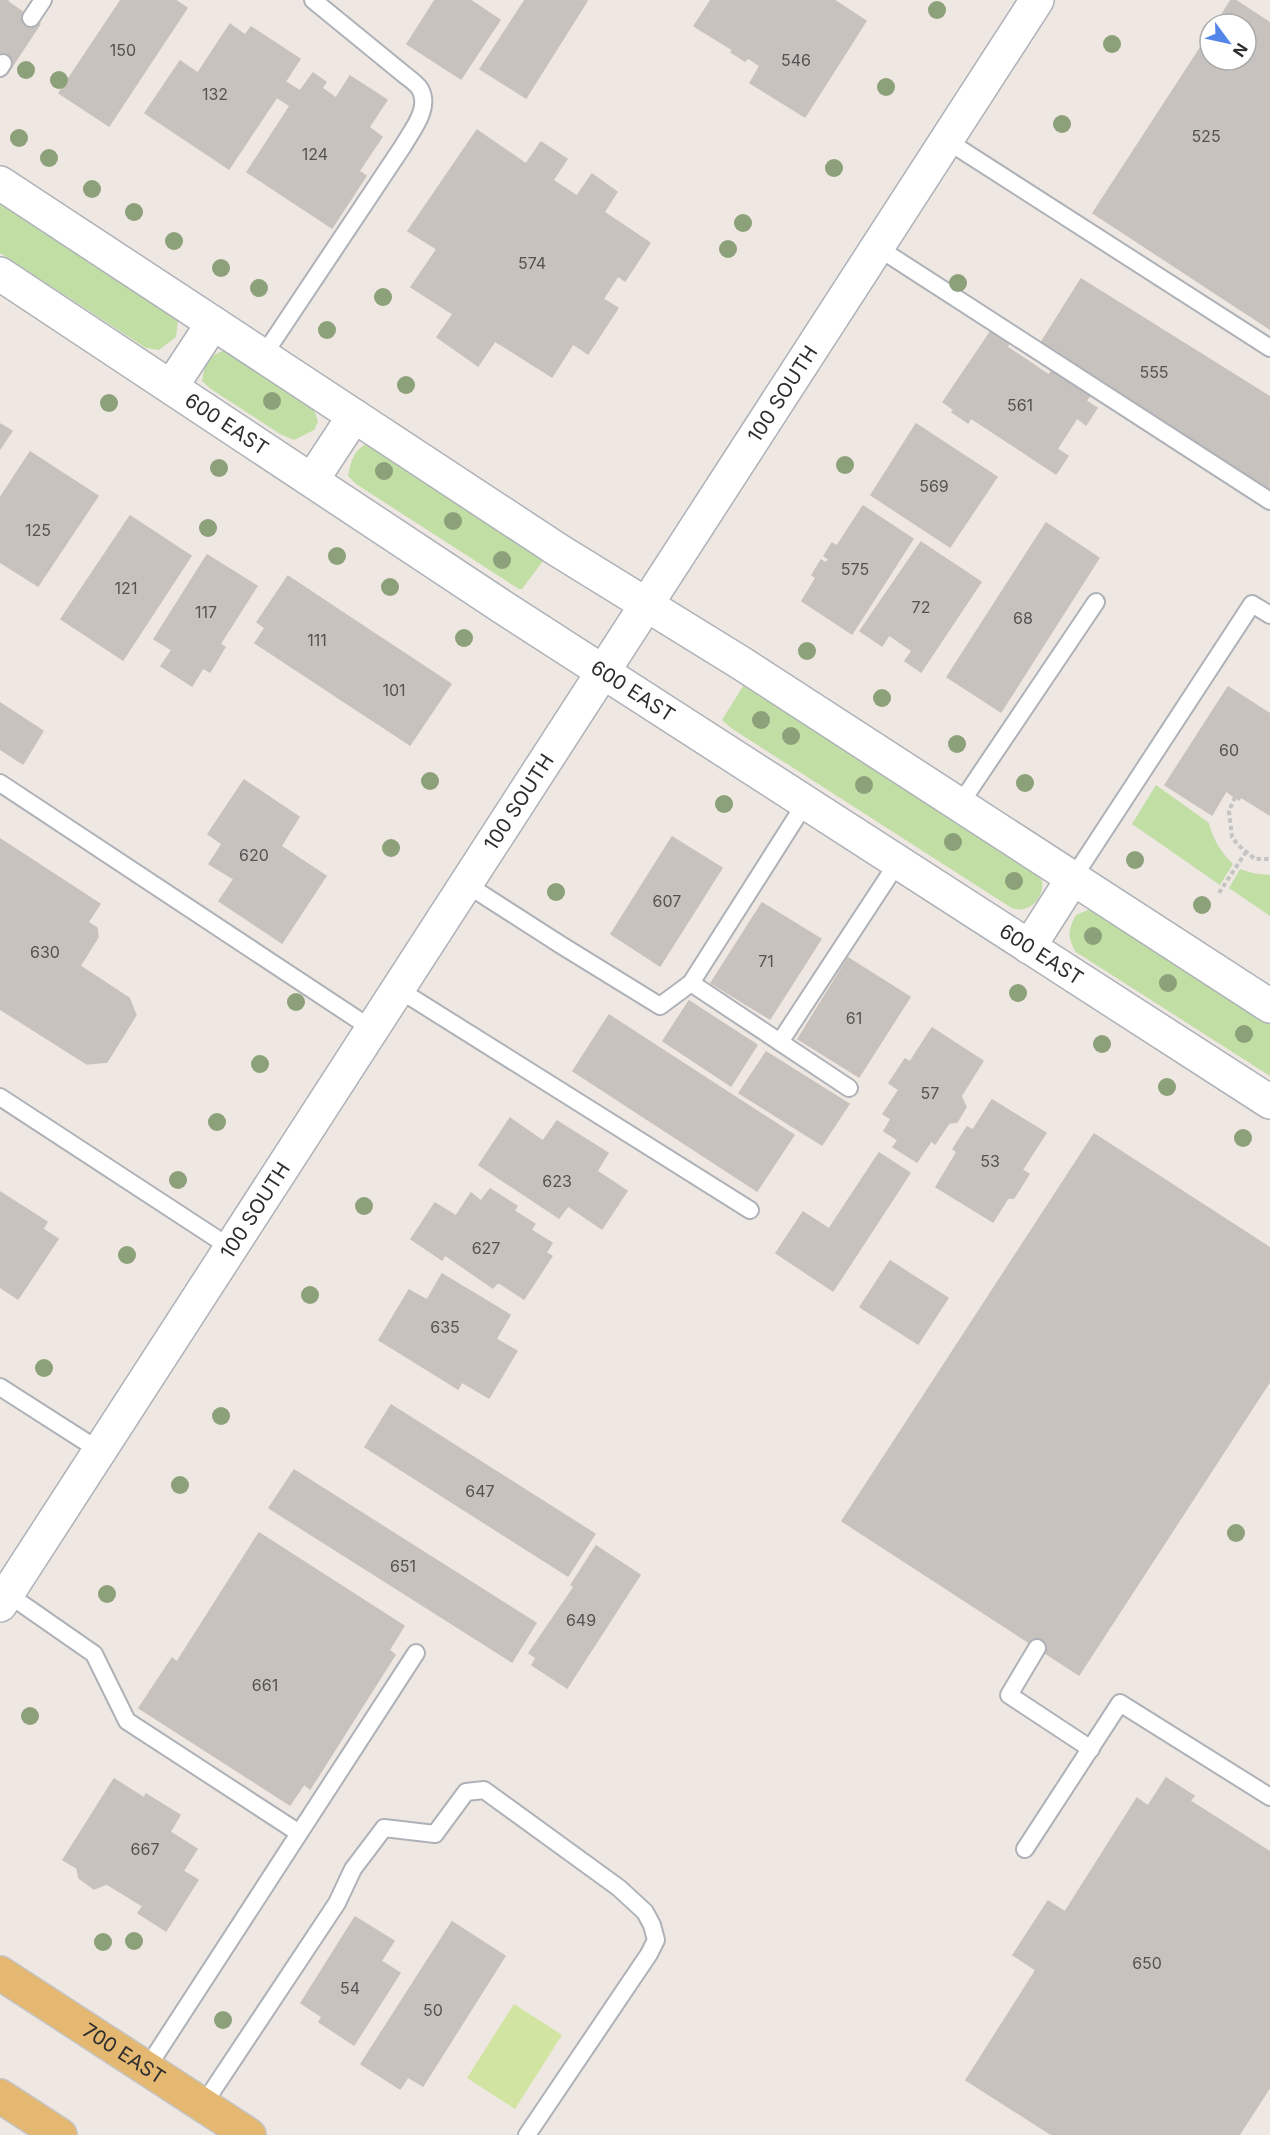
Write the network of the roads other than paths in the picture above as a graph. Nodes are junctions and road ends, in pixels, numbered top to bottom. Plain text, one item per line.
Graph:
1 (43, 0) edge
2 (313, 0) edge
3 (1037, 0) edge
4 (31, 18) dead end
5 (946, 140) junction
6 (0, 183) edge
7 (877, 247) junction
8 (0, 274) edge
9 (213, 323) junction
10 (1270, 348) edge
11 (263, 356) junction
12 (171, 387) junction
13 (354, 416) junction
14 (312, 480) junction
15 (1270, 501) edge
16 (1096, 603) dead end
17 (647, 604) junction
18 (1270, 615) edge
19 (603, 671) junction
20 (0, 783) edge
21 (806, 802) junction
22 (960, 804) junction
23 (898, 862) junction
24 (1073, 878) junction
25 (466, 884) junction
26 (1029, 947) junction
27 (691, 983) junction
28 (398, 989) junction
29 (1270, 1006) edge
30 (372, 1029) junction
31 (780, 1042) junction
32 (849, 1088) dead end
33 (0, 1096) edge
34 (1270, 1102) edge
35 (750, 1210) dead end
36 (231, 1248) junction
37 (0, 1387) edge
38 (100, 1451) junction
39 (3, 1596) edge
40 (1037, 1648) dead end
41 (416, 1653) dead end
42 (1091, 1749) junction
43 (1270, 1797) edge
44 (299, 1833) junction
45 (1025, 1849) dead end
46 (0, 1973) edge
47 (147, 2068) junction
48 (0, 2096) edge
49 (203, 2105) junction
50 (60, 2135) edge
51 (249, 2135) edge
52 (527, 2135) edge

1 - 4 lane
2 - 11 lane
3 - 5 street, 100 SOUTH
5 - 7 street, 100 SOUTH
5 - 10 lane
6 - 9 street
7 - 15 lane
7 - 17 street, 100 SOUTH
8 - 12 street, 600 EAST
9 - 11 street
9 - 12 street
11 - 13 street
12 - 14 street, 600 EAST
13 - 14 street
13 - 17 street
14 - 19 street, 600 EAST
16 - 22 lane
17 - 19 street, 100 SOUTH
17 - 22 street
18 - 24 lane
19 - 21 street, 600 EAST
19 - 25 street, 100 SOUTH
20 - 30 lane
21 - 23 street, 600 EAST
21 - 27 lane
22 - 24 street
23 - 26 street, 600 EAST
23 - 31 lane
24 - 26 street
24 - 29 street
25 - 27 lane
25 - 28 street, 100 SOUTH
26 - 34 street, 600 EAST
27 - 31 lane
28 - 30 street, 100 SOUTH
28 - 35 lane
30 - 36 street, 100 SOUTH
31 - 32 lane
33 - 36 lane
36 - 38 street, 100 SOUTH
37 - 38 lane
38 - 39 street, 100 SOUTH
39 - 44 lane
40 - 42 lane
41 - 44 lane
42 - 43 lane
42 - 45 lane
44 - 47 lane
46 - 47 main road, 700 EAST
47 - 49 main road, 700 EAST
48 - 50 main road
49 - 51 main road, 700 EAST
49 - 52 lane

